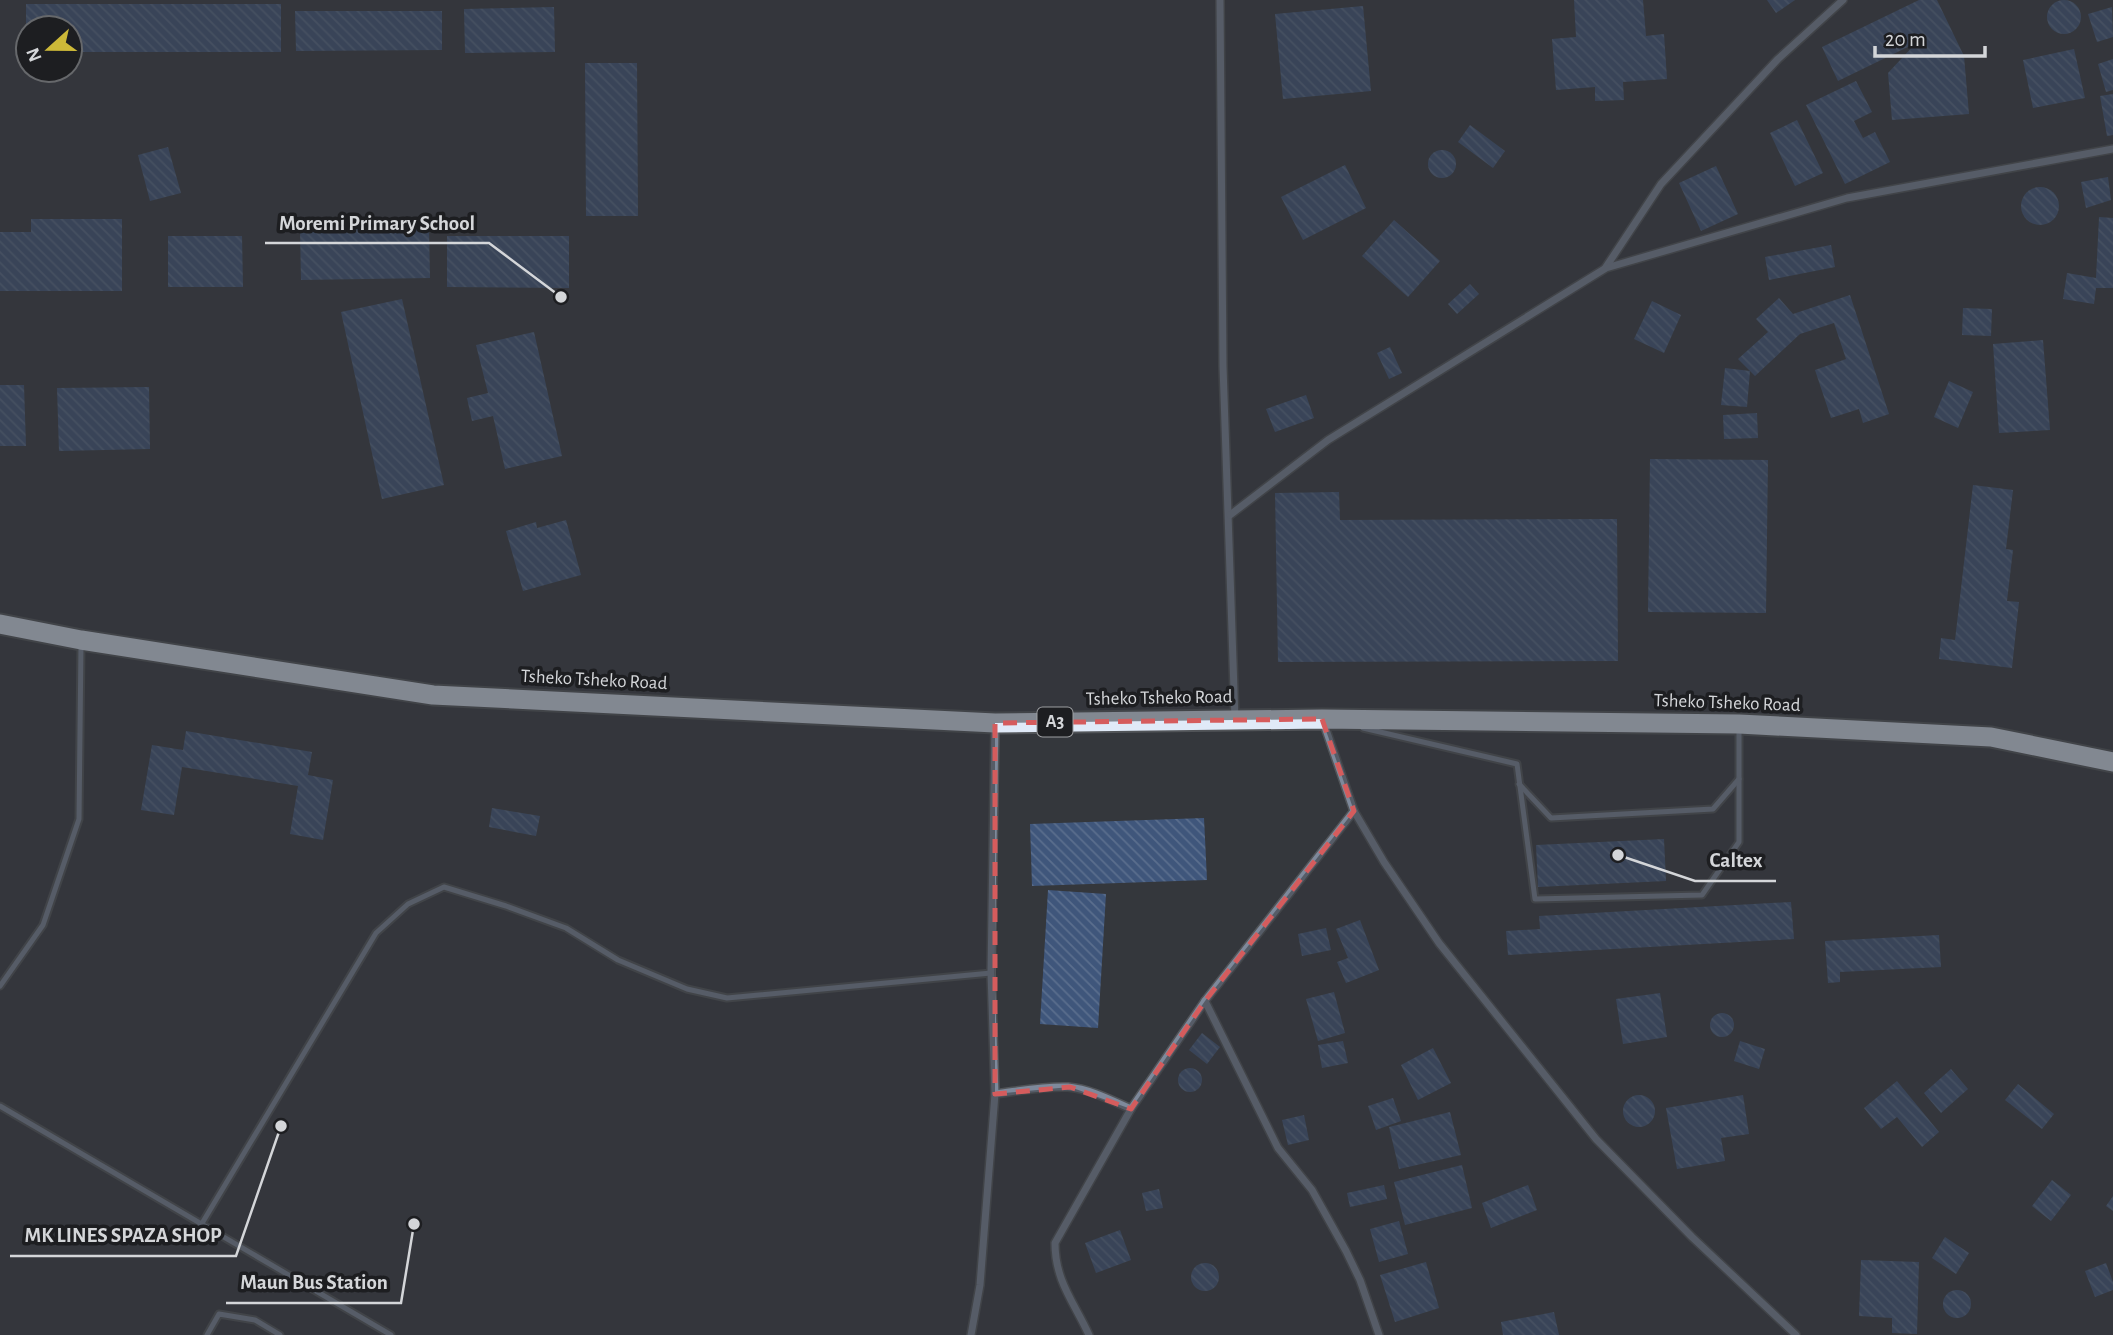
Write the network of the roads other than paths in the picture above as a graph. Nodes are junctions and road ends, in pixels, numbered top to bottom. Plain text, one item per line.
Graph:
1 (1220, 0) edge
2 (1843, 0) edge
3 (2113, 149) edge
4 (1606, 268) junction
5 (1230, 515) junction
6 (0, 624) edge
7 (81, 639) junction
8 (1322, 719) junction
9 (1236, 720) junction
10 (995, 723) junction
11 (1739, 724) junction
12 (2113, 762) edge
13 (1739, 779) junction
14 (1519, 784) junction
15 (1354, 811) junction
16 (991, 973) junction
17 (0, 986) edge
18 (1205, 1001) junction
19 (995, 1094) junction
20 (0, 1107) edge
21 (1131, 1109) junction
22 (201, 1226) junction
23 (207, 1335) edge
24 (280, 1335) edge
25 (391, 1335) edge
26 (971, 1335) edge
27 (1089, 1335) edge
28 (1379, 1335) edge
29 (1796, 1335) edge

1 - 5 street
2 - 4 street
3 - 4 street
4 - 5 street
5 - 9 street
6 - 7 highway, Tsheko Tsheko Road / A3
7 - 10 highway, Tsheko Tsheko Road / A3
7 - 17 lane
8 - 9 highway, Tsheko Tsheko Road / A3
8 - 11 highway, Tsheko Tsheko Road / A3
8 - 14 lane
8 - 15 street
9 - 10 highway, Tsheko Tsheko Road / A3
10 - 16 street
11 - 12 highway, Tsheko Tsheko Road / A3
11 - 13 lane
13 - 14 lane
13 - 14 lane
15 - 18 street
15 - 29 street
16 - 19 street
16 - 22 lane
18 - 21 street
18 - 28 street
19 - 21 street
19 - 26 street
20 - 22 lane
21 - 27 street
22 - 25 lane
23 - 24 lane

